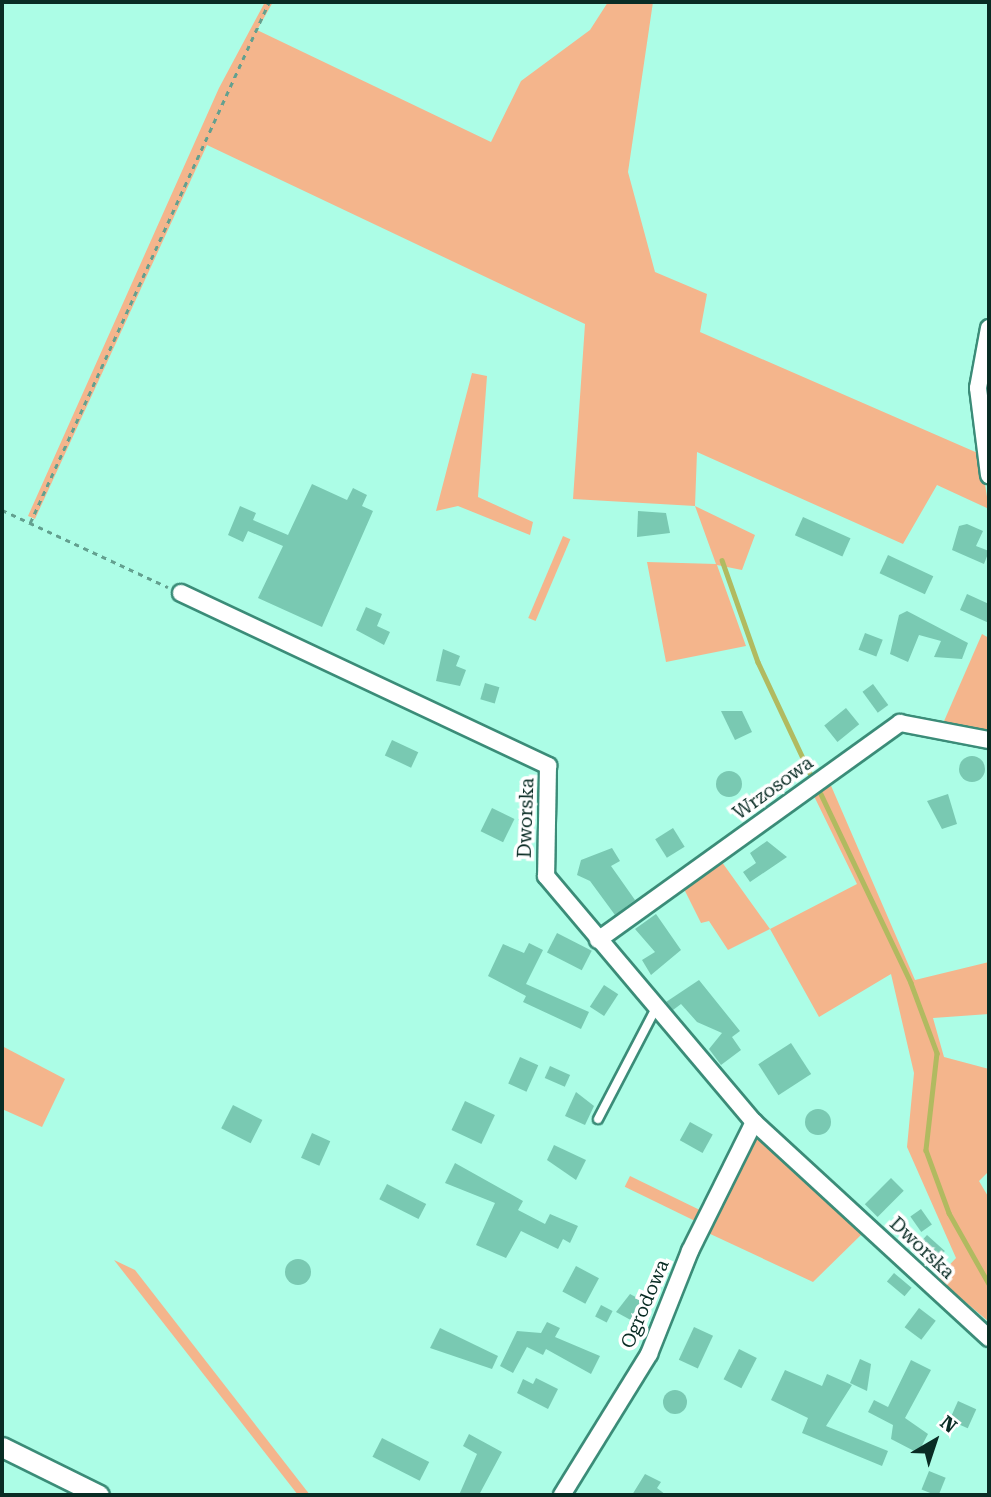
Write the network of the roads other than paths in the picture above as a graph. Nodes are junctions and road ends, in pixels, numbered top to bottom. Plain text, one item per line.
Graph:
1 (989, 328) edge
2 (989, 475) edge
3 (181, 593) road end
4 (989, 740) edge
5 (598, 940) junction
6 (656, 1008) junction
7 (598, 1119) dead end
8 (754, 1122) junction
9 (989, 1338) edge
10 (2, 1447) edge
11 (99, 1495) edge
12 (562, 1495) edge

1 - 2 street
3 - 5 street, Dworska
4 - 5 street, Wrzosowa
5 - 6 street, Dworska
6 - 7 lane
6 - 8 street, Dworska
8 - 9 street, Dworska
8 - 12 street, Ogrodowa
10 - 11 street

